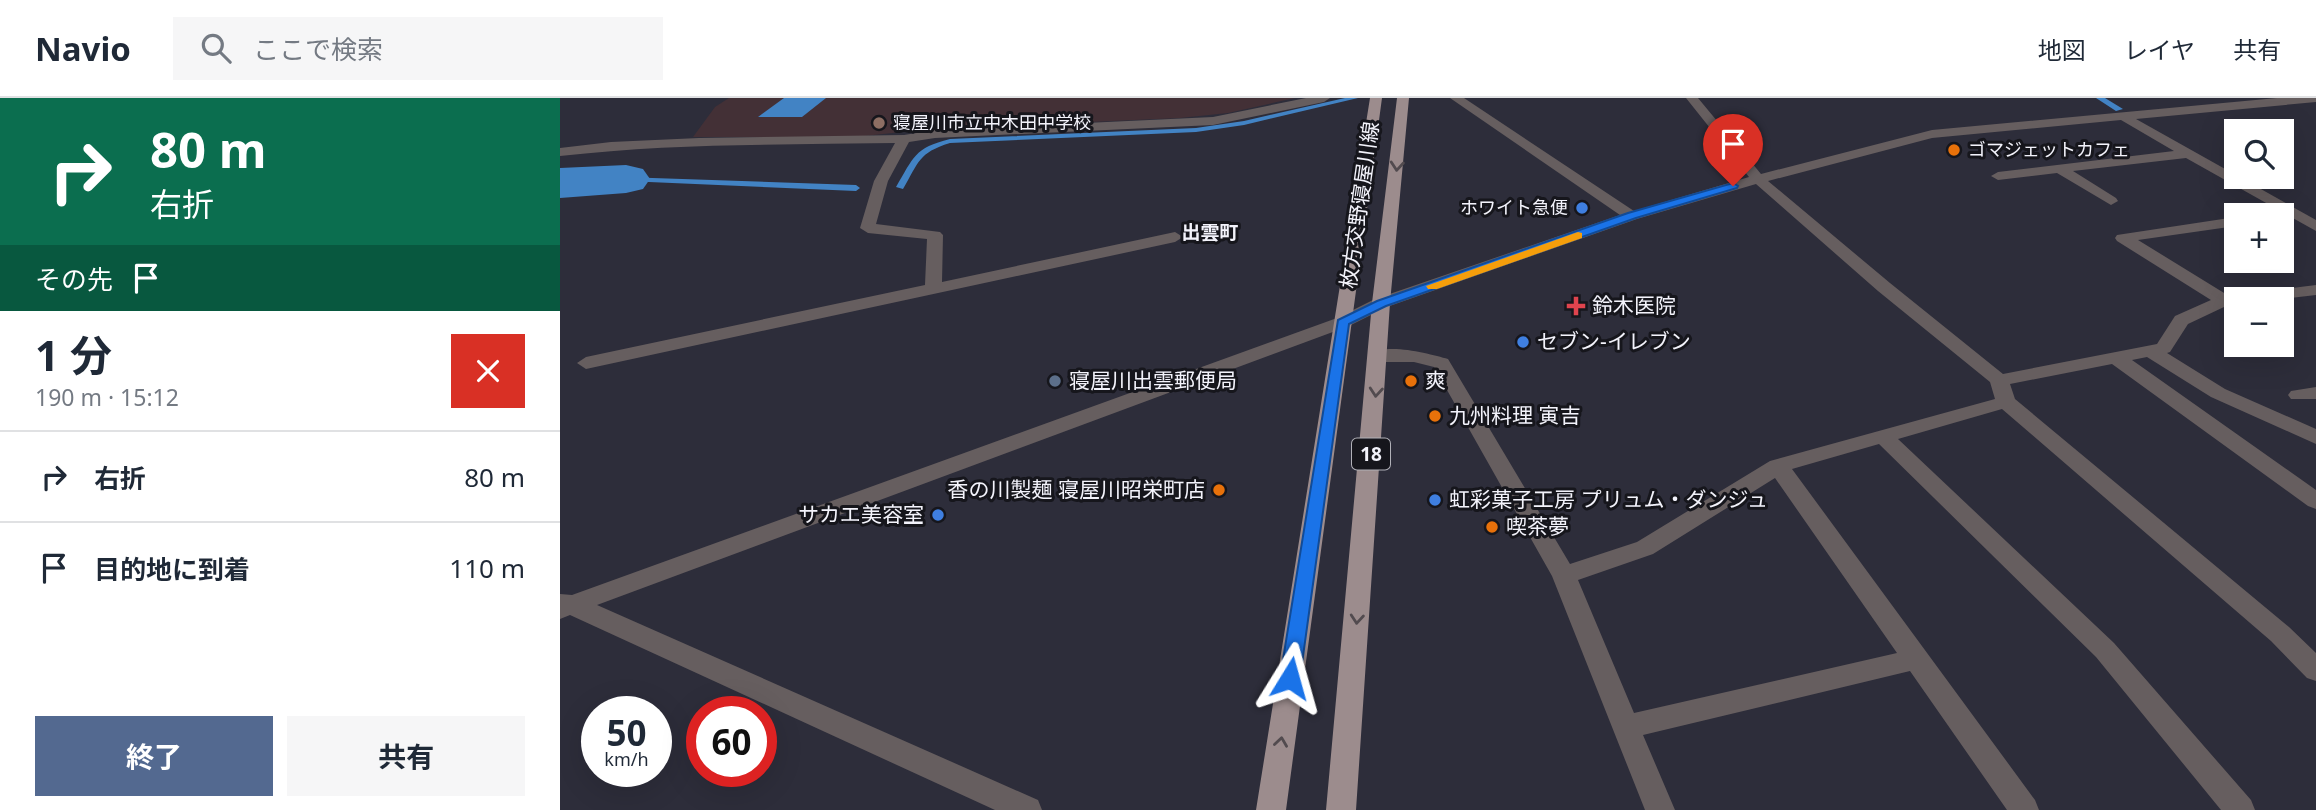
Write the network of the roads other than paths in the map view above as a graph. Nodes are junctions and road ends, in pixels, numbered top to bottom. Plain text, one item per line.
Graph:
1 (1324, 98) edge
2 (1376, 98) edge
3 (1403, 98) edge
4 (1456, 98) edge
5 (1692, 98) edge
6 (2316, 99) edge
7 (2121, 115) junction
8 (904, 139) junction
9 (560, 152) edge
10 (2190, 153) junction
11 (2058, 168) junction
12 (1997, 176) dead end
13 (1758, 178) junction
14 (2111, 201) dead end
15 (2270, 203) edge
16 (2316, 206) edge
17 (2294, 211) edge
18 (1632, 216) junction
19 (2294, 216) edge
20 (2224, 223) edge
21 (2316, 226) edge
22 (1175, 237) dead end
23 (933, 290) junction
24 (2316, 290) edge
25 (2294, 293) edge
26 (2224, 295) edge
27 (1381, 303) junction
28 (2224, 305) edge
29 (1343, 322) junction
30 (2149, 350) junction
31 (1379, 356) junction
32 (2114, 356) junction
33 (586, 363) dead end
34 (2002, 391) junction
35 (1882, 435) junction
36 (2316, 437) edge
37 (1778, 466) junction
38 (2316, 501) edge
39 (1564, 575) junction
40 (564, 605) edge
41 (1915, 659) junction
42 (2316, 670) edge
43 (1626, 727) junction
44 (1027, 810) edge
45 (1271, 810) edge
46 (1341, 810) edge
47 (1660, 810) edge
48 (2024, 810) edge
49 (2241, 810) edge

1 - 8 street
2 - 29 main road, 枚方交野寝屋川線 / 18
3 -> 27 main road, 枚方交野寝屋川線 / 18
4 - 18 street
5 - 13 street
6 - 7 street
7 - 10 street
7 - 13 street
8 - 9 street
8 - 23 street
10 - 11 street
10 - 15 street
11 - 12 street
11 - 14 street
13 - 18 street
13 - 34 street
16 - 17 street
18 - 27 street
19 - 21 street
20 - 26 street
22 - 23 street
23 - 33 street
24 - 25 street
27 - 29 street
27 - 31 main road, 枚方交野寝屋川線 / 18
28 - 30 street
29 - 40 street
45 -> 29 main road, 枚方交野寝屋川線 / 18
30 - 32 street
30 - 36 street
31 - 39 street
31 -> 46 main road, 枚方交野寝屋川線 / 18
32 - 34 street
32 - 38 street
34 - 35 street
34 - 42 street
35 - 37 street
35 - 49 street
37 - 39 street
37 - 41 street
39 - 43 street
40 - 44 street
41 - 43 street
41 - 48 street
43 - 47 street

